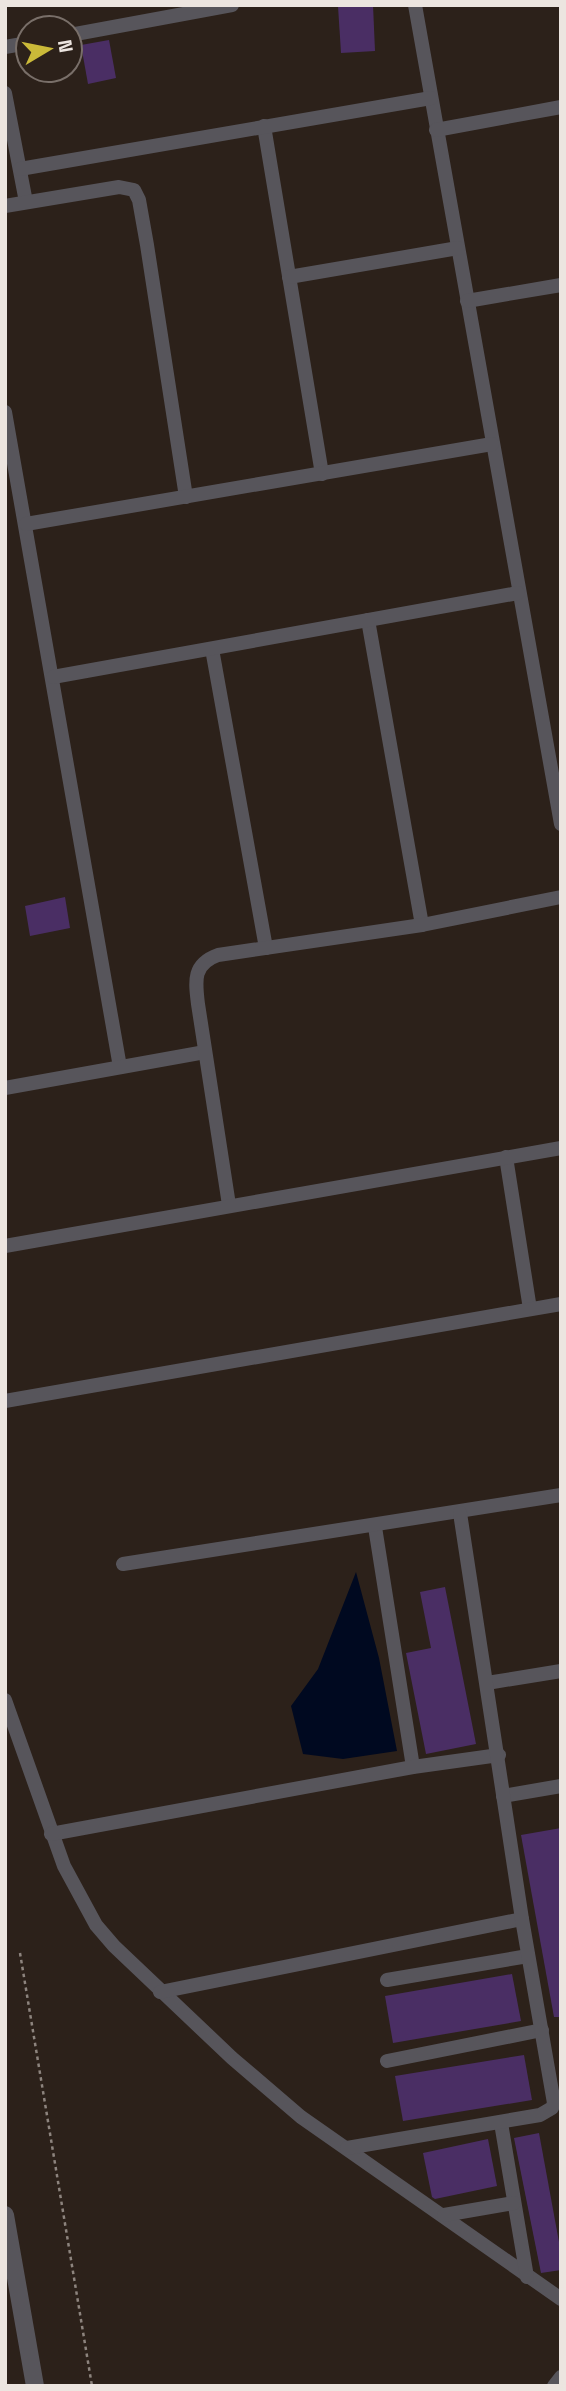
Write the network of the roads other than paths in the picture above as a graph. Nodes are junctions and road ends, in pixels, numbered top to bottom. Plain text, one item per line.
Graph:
1 (232, 5) edge
2 (415, 5) edge
3 (84, 32) edge
4 (5, 93) edge
5 (431, 98) junction
6 (561, 107) edge
7 (264, 126) junction
8 (436, 130) junction
9 (20, 169) junction
10 (26, 202) junction
11 (5, 206) edge
12 (457, 248) junction
13 (289, 277) junction
14 (561, 285) edge
15 (467, 301) junction
16 (5, 412) edge
17 (8, 443) edge
18 (492, 444) junction
19 (322, 474) junction
20 (187, 497) junction
21 (26, 524) junction
22 (518, 593) junction
23 (368, 620) junction
24 (212, 649) junction
25 (53, 677) junction
26 (561, 824) edge
27 (561, 897) edge
28 (422, 925) junction
29 (265, 948) junction
30 (205, 1052) junction
31 (120, 1068) junction
32 (5, 1088) edge
33 (561, 1148) edge
34 (506, 1157) junction
35 (229, 1205) junction
36 (5, 1246) edge
37 (561, 1304) edge
38 (530, 1309) junction
39 (5, 1401) edge
40 (561, 1495) edge
41 (460, 1513) junction
42 (375, 1527) junction
43 (123, 1564) dead end
44 (561, 1671) edge
45 (486, 1683) junction
46 (5, 1700) edge
47 (499, 1755) junction
48 (413, 1767) junction
49 (561, 1786) edge
50 (503, 1796) junction
51 (51, 1834) junction
52 (522, 1919) junction
53 (528, 1956) junction
54 (387, 1980) dead end
55 (160, 1992) junction
56 (542, 2030) junction
57 (387, 2061) dead end
58 (501, 2123) junction
59 (347, 2148) junction
60 (514, 2203) junction
61 (5, 2215) edge
62 (444, 2215) junction
63 (527, 2277) junction
64 (561, 2299) edge
65 (561, 2377) edge
66 (35, 2386) edge
67 (555, 2386) edge

1 - 3 street
2 - 5 street
4 - 9 street
5 - 7 street
5 - 8 street
6 - 8 street
7 - 9 street
7 - 13 street
8 - 12 street
9 - 10 street
10 - 11 street
10 - 20 street
12 - 13 street
12 - 15 street
13 - 19 street
14 - 15 street
15 - 18 street
16 - 17 street
17 - 21 street
18 - 19 street
18 - 22 street
19 - 20 street
20 - 21 street
21 - 25 street
22 - 23 street
22 - 26 street
23 - 24 street
23 - 28 street
24 - 25 street
24 - 29 street
25 - 31 street
27 - 28 street
28 - 29 street
29 - 30 street
30 - 31 street
30 - 35 street
31 - 32 street
33 - 34 street
34 - 35 street
34 - 38 street
35 - 36 street
37 - 38 street
38 - 39 street
40 - 41 street
41 - 42 street
41 - 45 street
42 - 43 street
42 - 48 street
44 - 45 street
45 - 47 street
46 - 51 street
47 - 48 street
47 - 50 street
48 - 51 street
49 - 50 street
50 - 52 street
51 - 55 street
52 - 53 street
52 - 55 street
53 - 54 street
53 - 56 street
55 - 59 street
56 - 57 street
56 - 58 street
58 - 59 street
58 - 60 street
59 - 62 street
60 - 62 street
60 - 63 street
61 - 66 street
62 - 63 street
63 - 64 street
65 - 67 street

